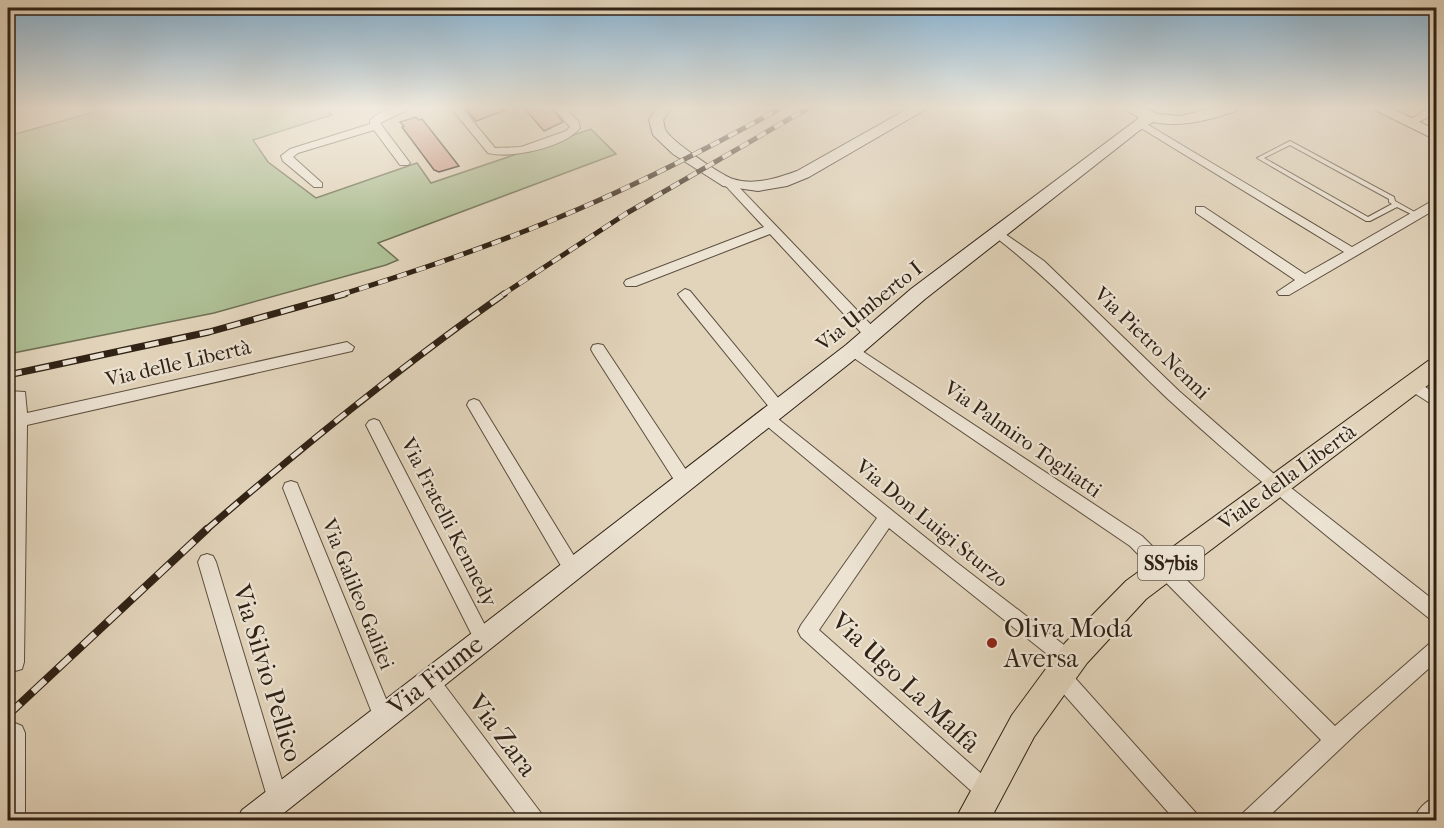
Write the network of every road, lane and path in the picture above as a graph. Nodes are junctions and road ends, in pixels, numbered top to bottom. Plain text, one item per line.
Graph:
1 (308, 147) edge
2 (391, 147) edge
3 (488, 147) edge
4 (532, 147) edge
5 (673, 147) edge
6 (852, 147) edge
7 (1104, 147) edge
8 (1187, 147) edge
9 (1283, 147) edge
10 (1297, 147) edge
11 (404, 163) dead end
12 (729, 183) junction
13 (318, 185) dead end
14 (1397, 204) junction
15 (1437, 204) edge
16 (1200, 210) dead end
17 (1417, 215) junction
18 (771, 229) junction
19 (998, 233) junction
20 (1346, 248) dead end
21 (1305, 280) junction
22 (631, 283) dead end
23 (1284, 292) dead end
24 (685, 294) dead end
25 (872, 335) junction
26 (347, 346) dead end
27 (598, 349) dead end
28 (853, 350) junction
29 (1437, 367) edge
30 (1413, 385) junction
31 (14, 397) edge
32 (1437, 401) edge
33 (474, 405) dead end
34 (773, 413) junction
35 (19, 421) junction
36 (374, 425) dead end
37 (684, 481) junction
38 (1275, 485) junction
39 (291, 488) dead end
40 (888, 517) junction
41 (621, 532) joint
42 (207, 562) dead end
43 (12, 566) edge
44 (1163, 569) junction
45 (573, 570) junction
46 (1437, 613) edge
47 (483, 639) junction
48 (1437, 650) edge
49 (15, 662) dead end
50 (1065, 668) junction
51 (429, 681) junction
52 (383, 716) junction
53 (15, 733) dead end
54 (1335, 740) junction
55 (986, 791) junction
56 (278, 800) junction
57 (1437, 807) edge
58 (15, 820) edge
59 (252, 820) edge
60 (534, 820) edge
61 (972, 820) edge
62 (1189, 820) edge
63 (1250, 820) edge
64 (1424, 820) edge

1 - 13 street
2 - 11 street
3 - 4 street
5 - 12 main road
6 - 12 main road
7 - 19 main road, Via Umberto I
8 - 20 street
9 - 14 lane
10 - 14 lane
12 - 18 street
14 - 17 lane
15 - 17 street
16 - 21 street
17 - 21 street
18 - 22 street
18 - 25 street
19 - 25 main road, Via Umberto I
19 - 38 street, Via Pietro Nenni
21 - 23 street
24 - 34 street, Via Don Luigi Sturzo
25 - 28 main road, Via Umberto I
26 - 35 street, Via delle Libertà
27 - 37 street
28 - 34 main road, Via Umberto I
28 - 44 street, Via Palmiro Togliatti
29 - 30 main road, Viale della Libertà / SS7bis
30 - 32 street
30 - 38 main road, Viale della Libertà / SS7bis
31 - 35 street
33 - 45 street
34 - 37 main road, Via Umberto I
34 - 40 street, Via Don Luigi Sturzo
35 - 43 street
36 - 47 street, Via Fratelli Kennedy
37 - 41 main road, Via Umberto I
38 - 44 main road, Viale della Libertà / SS7bis
38 - 46 street, Via Pietro Nenni
39 - 52 street, Via Galileo Galilei
40 - 50 street, Via Don Luigi Sturzo
40 - 55 street, Via Ugo La Malfa
41 - 45 main road, Via Fiume
42 - 56 street, Via Silvio Pellico
43 - 49 street
44 - 50 main road, Viale della Libertà / SS7bis
44 - 54 street, Via Palmiro Togliatti
45 - 47 main road, Via Fiume
47 - 51 main road, Via Fiume
48 - 54 street
50 - 55 main road, Viale della Libertà / SS7bis
50 - 62 street, Via Don Luigi Sturzo
51 - 52 main road, Via Fiume
51 - 60 street, Via Zara
52 - 56 main road, Via Fiume
53 - 58 street
54 - 63 street
55 - 61 main road, Viale della Libertà / SS7bis
56 - 59 main road, Via Fiume
57 - 64 street

